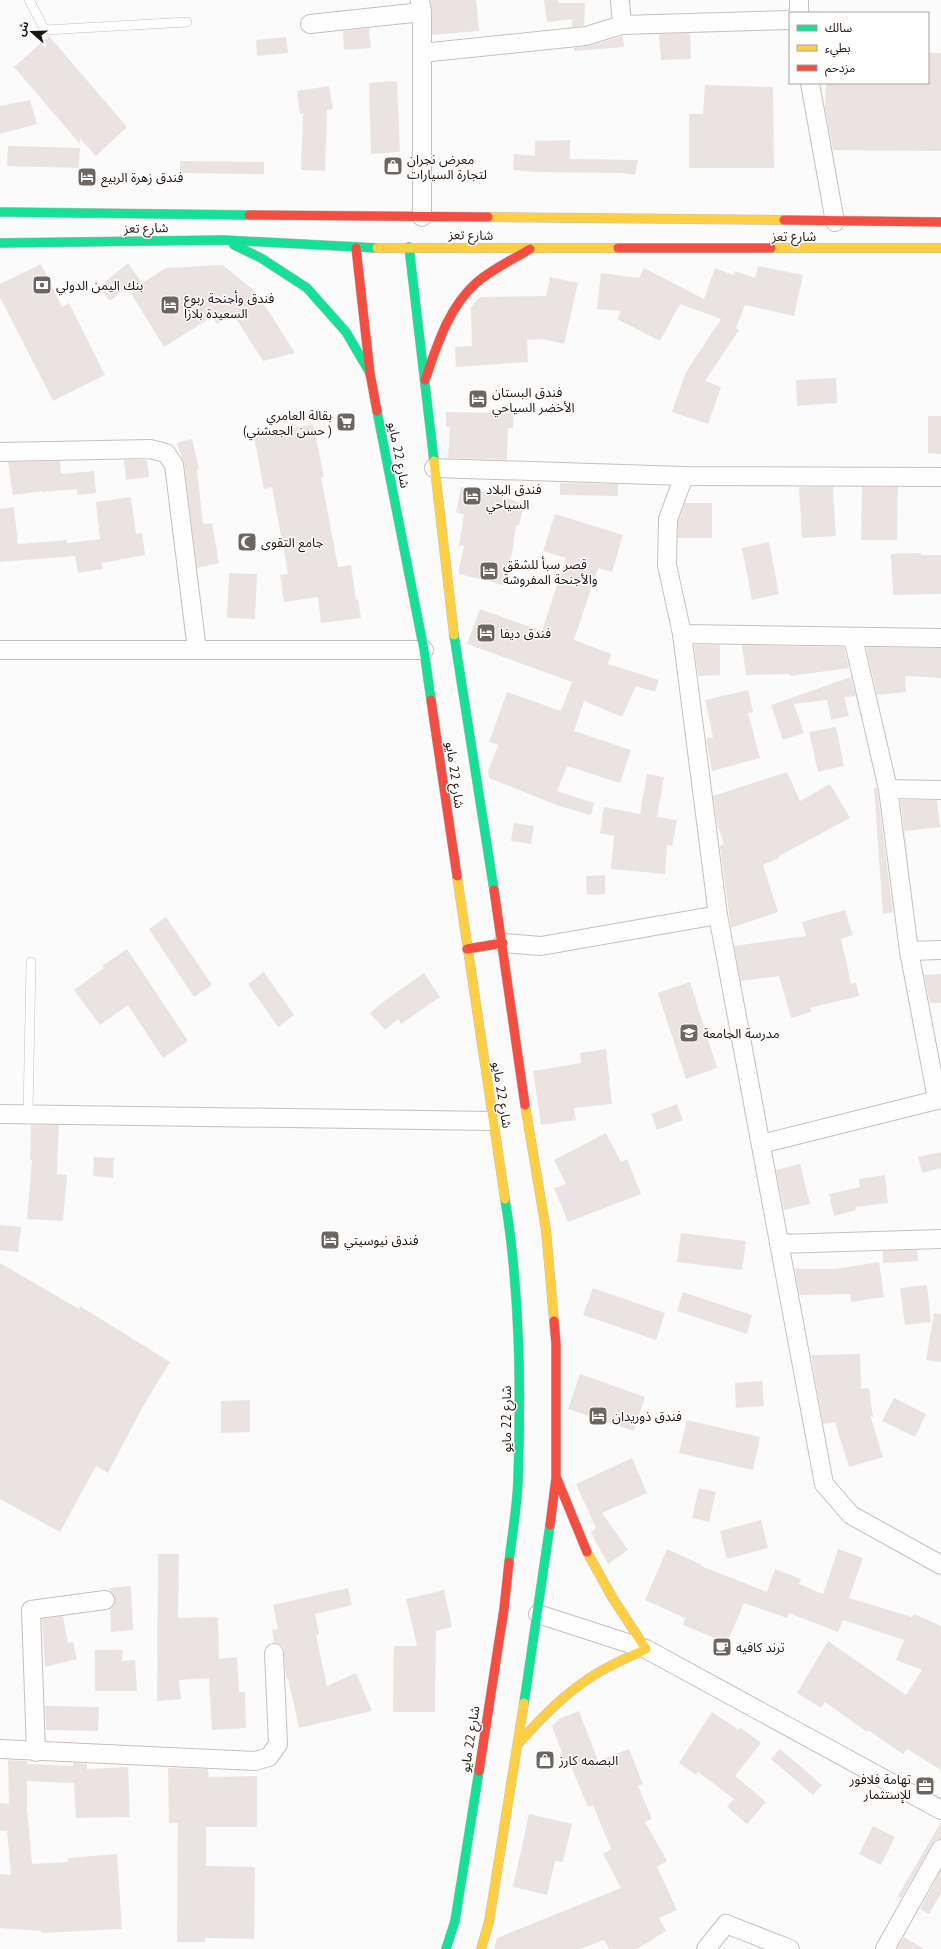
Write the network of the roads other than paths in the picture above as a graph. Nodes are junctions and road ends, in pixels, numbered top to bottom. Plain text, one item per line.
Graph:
1 (29, 0) edge
2 (620, 0) edge
3 (799, 0) edge
4 (421, 6) edge
5 (799, 12) edge
6 (789, 20) edge
7 (187, 22) dead end
8 (310, 24) dead end
9 (622, 25) junction
10 (422, 52) junction
11 (810, 84) edge
12 (0, 212) edge
13 (422, 217) junction
14 (835, 222) junction
15 (941, 222) edge
16 (224, 240) junction
17 (0, 242) edge
18 (409, 247) junction
19 (356, 248) junction
20 (941, 248) edge
21 (531, 249) junction
22 (370, 373) junction
23 (425, 380) junction
24 (0, 452) edge
25 (434, 468) junction
26 (684, 476) junction
27 (941, 477) edge
28 (682, 634) junction
29 (853, 638) junction
30 (941, 638) edge
31 (428, 649) junction
32 (0, 650) edge
33 (197, 650) junction
34 (888, 789) junction
35 (941, 790) edge
36 (718, 915) junction
37 (503, 943) junction
38 (467, 949) junction
39 (941, 950) edge
40 (909, 951) junction
41 (31, 962) dead end
42 (939, 1099) edge
43 (0, 1114) edge
44 (28, 1114) junction
45 (492, 1121) junction
46 (761, 1144) junction
47 (941, 1239) edge
48 (779, 1244) junction
49 (556, 1478) junction
50 (941, 1565) edge
51 (105, 1600) dead end
52 (531, 1613) junction
53 (646, 1649) junction
54 (274, 1653) dead end
55 (518, 1744) junction
56 (0, 1750) edge
57 (36, 1752) junction
58 (941, 1810) edge
59 (941, 1849) edge
60 (446, 1949) edge
61 (481, 1949) edge
62 (706, 1949) edge
63 (790, 1949) edge
64 (885, 1949) edge

1 - 7 lane
2 - 9 street
3 - 5 street
4 - 8 street
4 - 10 street
6 - 9 street
9 - 10 street
10 - 13 street
11 - 14 street
12 - 13 main road, شارع تعز
13 - 14 main road, شارع تعز
14 - 15 main road, شارع تعز
16 - 17 main road, شارع تعز
16 - 19 main road, شارع تعز
16 - 22 main road
18 - 19 main road, شارع تعز
18 - 21 main road, شارع تعز
18 - 23 main road, شارع 22 مايو
19 - 22 main road, شارع 22 مايو
20 - 21 main road, شارع تعز
21 - 23 main road
22 - 31 main road, شارع 22 مايو
23 - 25 main road, شارع 22 مايو
24 - 33 street
25 - 26 street
25 - 37 main road, شارع 22 مايو
26 - 27 street
26 - 28 street
28 - 29 street
28 - 36 street
29 - 30 street
29 - 34 street
31 - 33 street
31 - 38 main road, شارع 22 مايو
32 - 33 street
34 - 35 street
34 - 40 street
36 - 37 street
36 - 46 street
37 - 38 main road
37 - 49 main road, شارع 22 مايو
38 - 45 main road, شارع 22 مايو
39 - 40 street
40 - 42 street
41 - 44 lane
42 - 46 street
43 - 44 street
44 - 45 street
45 - 60 main road, شارع 22 مايو
46 - 48 street
47 - 48 street
48 - 50 street
49 - 52 main road, شارع 22 مايو
49 - 53 main road
51 - 57 street
52 - 53 street
52 - 55 main road, شارع 22 مايو
53 - 55 main road
53 - 58 street
54 - 57 street
55 - 61 main road, شارع 22 مايو
56 - 57 street
59 - 64 street
62 - 63 street

